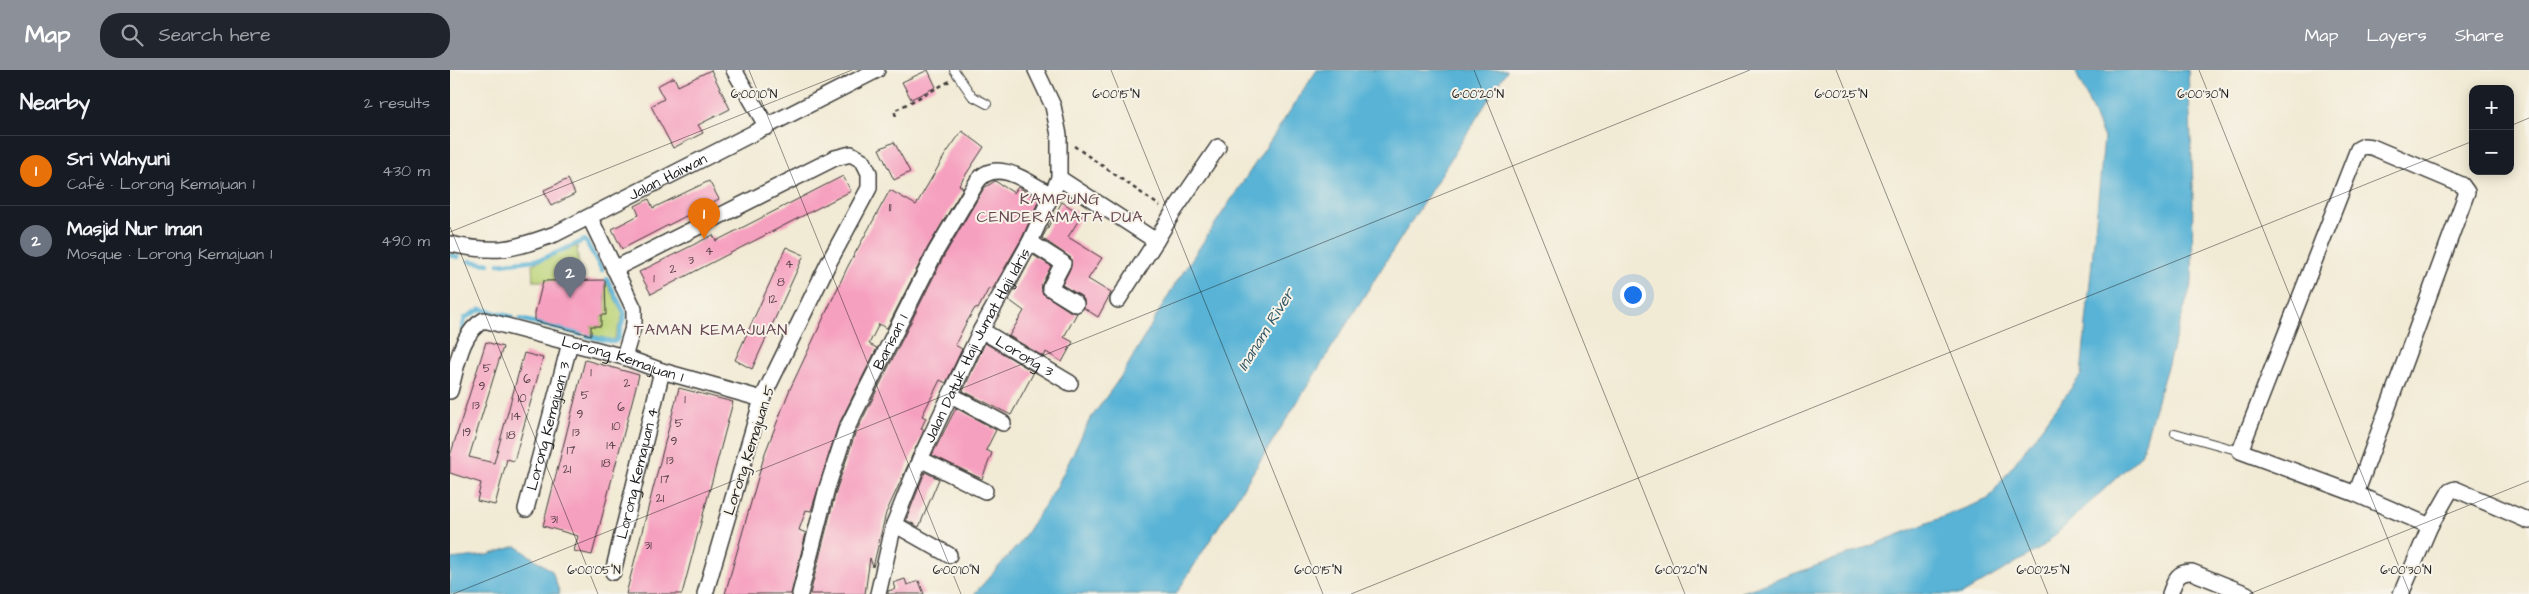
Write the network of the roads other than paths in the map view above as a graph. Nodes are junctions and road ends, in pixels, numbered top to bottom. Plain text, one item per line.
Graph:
1 (734, 70) edge
2 (877, 70) edge
3 (1036, 70) edge
4 (956, 73) edge
5 (986, 104) dead end
6 (767, 127) junction
7 (1218, 146) dead end
8 (1059, 178) junction
9 (1053, 196) junction
10 (590, 218) junction
11 (1156, 241) junction
12 (1030, 242) junction
13 (450, 244) edge
14 (614, 269) junction
15 (1118, 300) dead end
16 (1076, 304) dead end
17 (981, 330) junction
18 (570, 343) junction
19 (624, 357) junction
20 (662, 371) junction
21 (1070, 383) dead end
22 (450, 391) edge
23 (951, 395) junction
24 (762, 399) junction
25 (1003, 423) dead end
26 (2175, 433) dead end
27 (2240, 451) junction
28 (920, 459) junction
29 (985, 491) dead end
30 (2356, 494) junction
31 (526, 509) dead end
32 (2529, 521) edge
33 (894, 524) junction
34 (2430, 526) junction
35 (949, 555) dead end
36 (613, 572) dead end
37 (705, 594) edge
38 (800, 594) edge
39 (878, 594) edge
40 (2170, 594) edge
41 (2247, 594) edge
42 (2401, 594) edge

1 - 6 street
2 - 6 street, Jalan Haiwan
3 - 8 street, Jalan Datuk Haji Jumat Haji Idris
4 - 5 lane
6 - 10 street, Jalan Haiwan
7 - 11 street
8 - 9 street, Jalan Datuk Haji Jumat Haji Idris
8 - 11 street
9 - 12 street, Jalan Datuk Haji Jumat Haji Idris
9 - 38 street, Barisan 1
10 - 13 street, Jalan Haiwan
10 - 14 street
11 - 15 street
12 - 16 street
12 - 17 street, Jalan Datuk Haji Jumat Haji Idris
14 - 19 street
14 - 24 street, Lorong Kemajuan 5
17 - 21 street, Lorong 3
17 - 23 street, Jalan Datuk Haji Jumat Haji Idris
18 - 19 street, Lorong Kemajuan 1
18 - 22 street, Lorong Kemajuan 1
18 - 31 street, Lorong Kemajuan 3
19 - 20 street, Lorong Kemajuan 1
20 - 24 street, Lorong Kemajuan 1
20 - 36 street, Lorong Kemajuan 4
23 - 25 street
23 - 28 street, Jalan Datuk Haji Jumat Haji Idris
24 - 37 street, Lorong Kemajuan 5
26 - 27 lane
27 - 30 street
27 - 30 street
28 - 29 street
28 - 33 street, Jalan Datuk Haji Jumat Haji Idris
30 - 34 street
32 - 34 street
33 - 35 street
33 - 39 street, Jalan Datuk Haji Jumat Haji Idris
34 - 42 street
40 - 41 street

